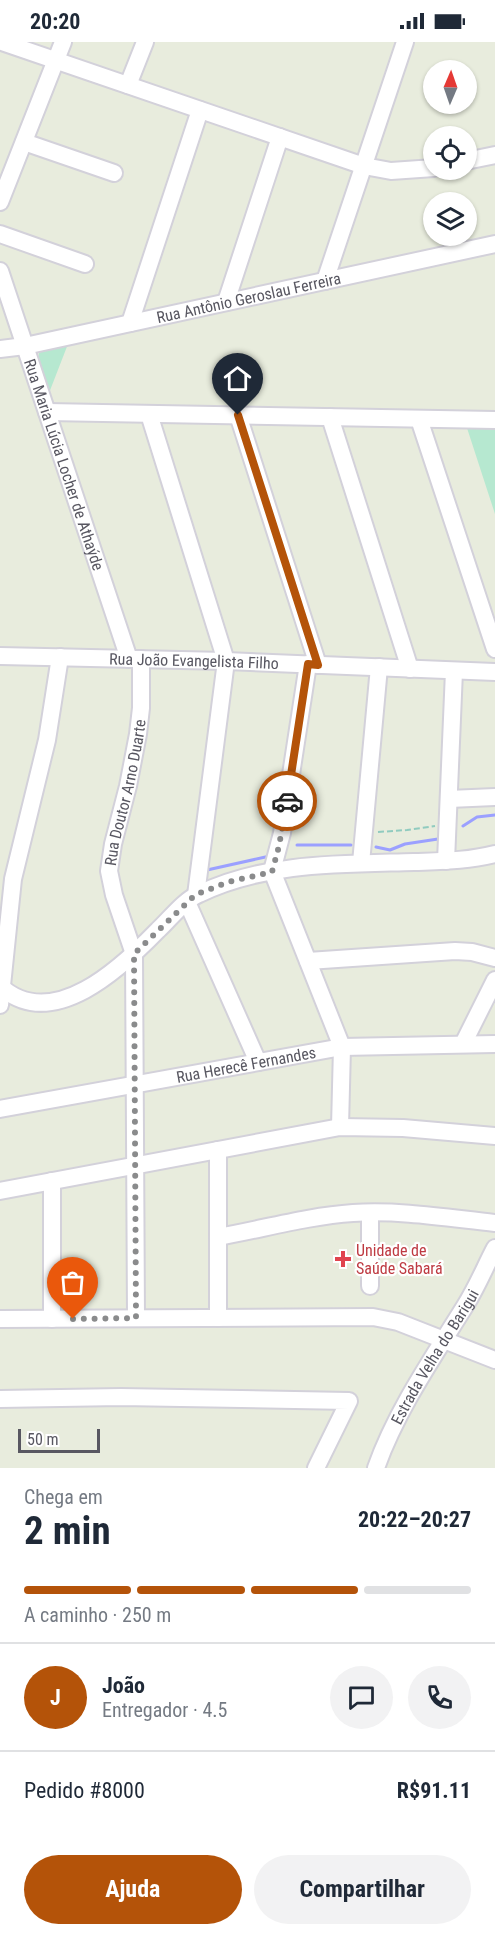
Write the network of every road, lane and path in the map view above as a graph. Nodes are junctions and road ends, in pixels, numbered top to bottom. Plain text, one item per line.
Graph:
1 (2, 42) edge
2 (63, 42) edge
3 (145, 42) edge
4 (405, 42) edge
5 (56, 61) junction
6 (128, 85) junction
7 (200, 110) junction
8 (280, 137) junction
9 (24, 142) junction
10 (495, 156) edge
11 (477, 159) edge
12 (364, 166) junction
13 (423, 169) edge
14 (114, 173) dead end
15 (0, 202) edge
16 (0, 234) edge
17 (495, 244) edge
18 (85, 264) dead end
19 (0, 271) edge
20 (325, 281) junction
21 (226, 302) junction
22 (130, 323) junction
23 (25, 346) junction
24 (0, 349) edge
25 (47, 412) junction
26 (149, 414) junction
27 (238, 415) junction
28 (330, 417) junction
29 (419, 419) junction
30 (495, 420) edge
31 (495, 649) edge
32 (0, 656) edge
33 (60, 657) junction
34 (135, 659) junction
35 (226, 661) junction
36 (313, 665) junction
37 (379, 667) junction
38 (410, 669) junction
39 (454, 670) junction
40 (495, 672) edge
41 (495, 797) edge
42 (449, 799) junction
43 (448, 824) junction
44 (364, 831) junction
45 (495, 854) edge
46 (446, 861) junction
47 (361, 863) junction
48 (272, 872) junction
49 (191, 899) junction
50 (134, 954) junction
51 (495, 958) edge
52 (308, 961) junction
53 (495, 980) edge
54 (1, 993) edge
55 (462, 1044) junction
56 (495, 1044) edge
57 (342, 1047) junction
58 (258, 1062) junction
59 (136, 1084) junction
60 (0, 1109) edge
61 (340, 1127) junction
62 (495, 1136) edge
63 (218, 1150) junction
64 (135, 1165) junction
65 (52, 1181) junction
66 (0, 1191) edge
67 (370, 1213) junction
68 (495, 1223) edge
69 (218, 1237) junction
70 (495, 1248) edge
71 (369, 1286) dead end
72 (136, 1318) junction
73 (218, 1318) junction
74 (0, 1319) edge
75 (52, 1319) junction
76 (442, 1340) junction
77 (495, 1360) edge
78 (0, 1399) edge
79 (316, 1468) edge
80 (376, 1468) edge

1 - 5 street
2 - 5 street
3 - 6 street
4 - 12 street
5 - 6 street
5 - 9 street
6 - 7 street
7 - 8 street
7 - 22 street
8 - 12 street
8 - 21 street
9 - 14 street
9 - 15 street
10 - 11 street
12 - 13 street
12 - 20 street
16 - 18 street
17 - 20 street, Rua Antônio Geroslau Ferreira
19 - 23 street, Rua Maria Lúcia Locher de Athaýde
20 - 21 street, Rua Antônio Geroslau Ferreira
21 - 22 street, Rua Antônio Geroslau Ferreira
22 - 23 street, Rua Antônio Geroslau Ferreira
23 - 24 street, Rua Antônio Geroslau Ferreira
23 - 25 street, Rua Maria Lúcia Locher de Athaýde
25 - 26 street
25 - 34 street, Rua Maria Lúcia Locher de Athaýde
26 - 27 street
26 - 35 street
27 - 28 street
27 - 36 street
28 - 29 street
28 - 38 street
29 - 30 street
29 - 31 street
32 - 33 street, Rua João Evangelista Filho
33 - 34 street, Rua João Evangelista Filho
33 - 54 street
34 - 35 street, Rua João Evangelista Filho
34 - 50 street, Rua Doutor Arno Duarte
35 - 36 street, Rua João Evangelista Filho
35 - 49 street
36 - 37 street, Rua João Evangelista Filho
36 - 48 street
37 - 38 street, Rua João Evangelista Filho
37 - 44 street
38 - 39 street, Rua João Evangelista Filho
39 - 40 street, Rua João Evangelista Filho
39 - 42 street
41 - 42 street
42 - 43 street
43 - 44 path
43 - 46 street
44 - 47 street
45 - 46 street
46 - 47 street
47 - 48 street
48 - 49 street
48 - 52 street
49 - 50 street
49 - 58 street
50 - 54 street
50 - 59 street, Rua Doutor Arno Duarte
51 - 52 street
52 - 57 street
53 - 55 street
55 - 56 street, Rua Herecê Fernandes
55 - 57 street, Rua Herecê Fernandes
57 - 58 street, Rua Herecê Fernandes
57 - 61 street
58 - 59 street, Rua Herecê Fernandes
59 - 60 street, Rua Herecê Fernandes
59 - 64 street, Rua Doutor Arno Duarte
61 - 62 street
61 - 63 street
63 - 64 street
63 - 69 street
64 - 65 street
64 - 72 street, Rua Doutor Arno Duarte
65 - 66 street
65 - 75 street
67 - 68 street
67 - 69 street
67 - 71 street
69 - 73 street
70 - 76 street, Estrada Velha do Barigui
72 - 73 street
72 - 75 street
73 - 76 street
74 - 75 street
76 - 77 street
76 - 80 street, Estrada Velha do Barigui
78 - 79 street

